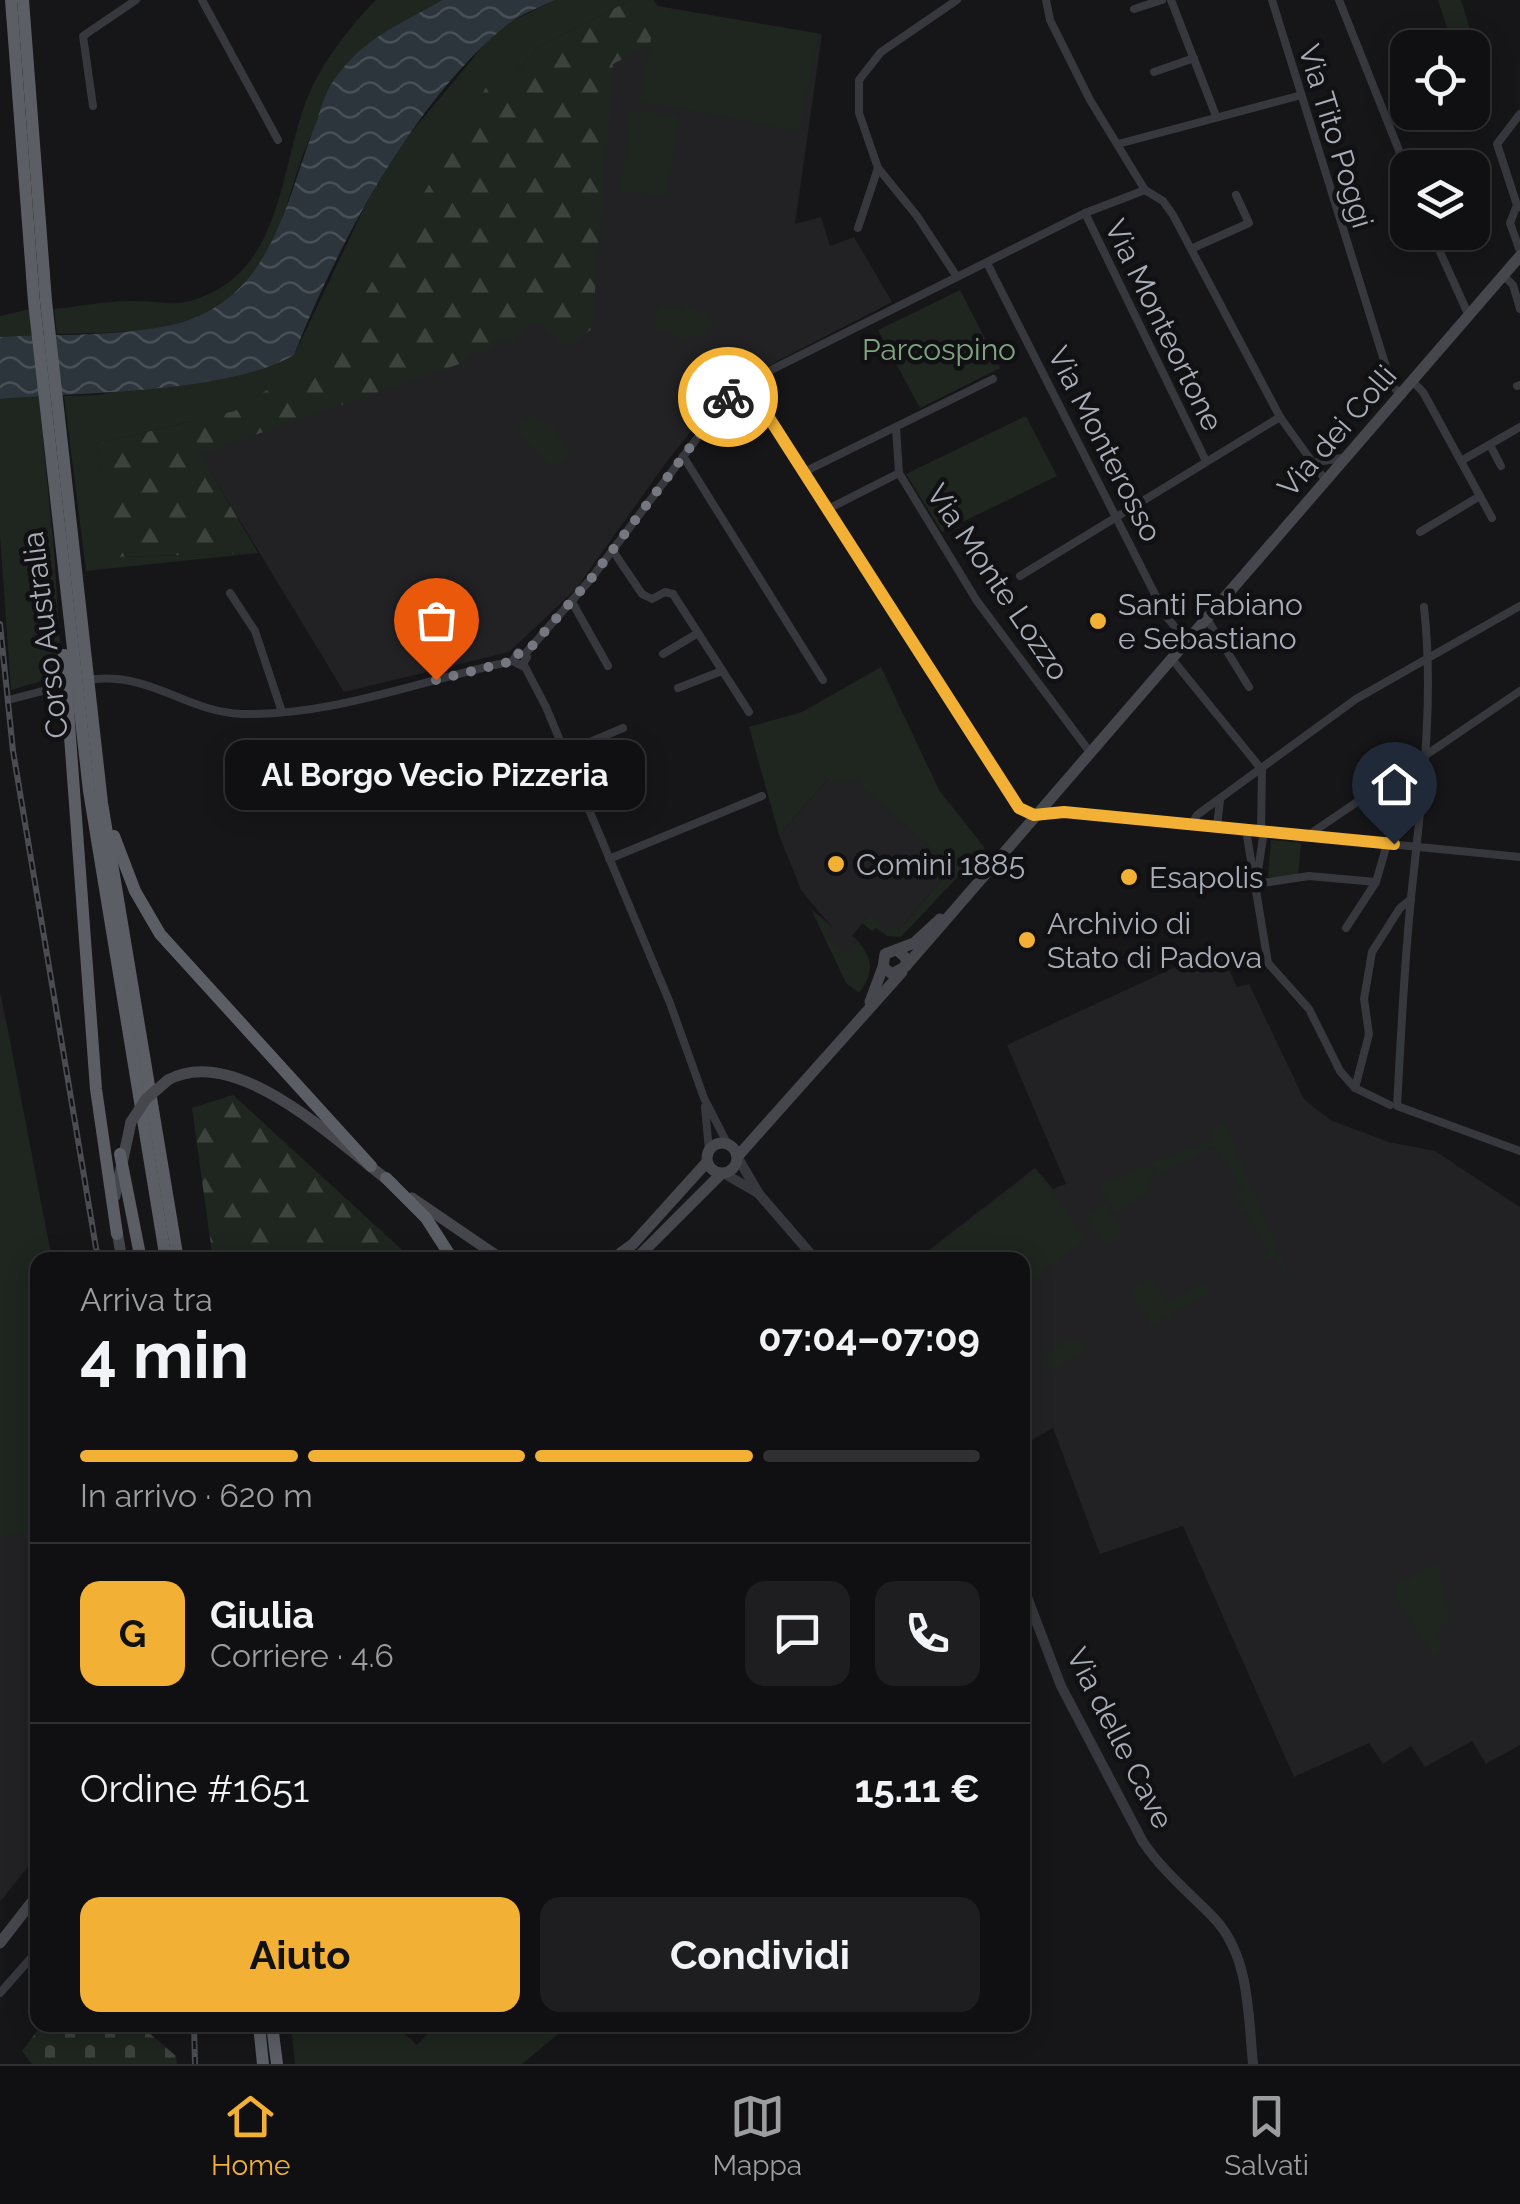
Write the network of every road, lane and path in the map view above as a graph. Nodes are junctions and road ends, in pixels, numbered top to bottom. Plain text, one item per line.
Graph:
1 (11, 0) edge
2 (23, 0) edge
3 (136, 0) edge
4 (202, 0) edge
5 (957, 0) edge
6 (1046, 0) edge
7 (1162, 0) edge
8 (1171, 0) edge
9 (1272, 0) edge
10 (1338, 0) edge
11 (1134, 9) dead end
12 (1194, 58) junction
13 (1154, 72) dead end
14 (1298, 96) junction
15 (93, 106) dead end
16 (1520, 114) edge
17 (1216, 116) junction
18 (278, 140) dead end
19 (1118, 144) junction
20 (1399, 150) edge
21 (878, 168) junction
22 (1145, 190) junction
23 (1236, 196) dead end
24 (1518, 206) edge
25 (1085, 213) junction
26 (858, 228) dead end
27 (1193, 248) junction
28 (1438, 250) edge
29 (987, 263) junction
30 (1515, 264) edge
31 (957, 277) junction
32 (40, 301) junction
33 (1520, 309) edge
34 (1469, 316) junction
35 (993, 378) dead end
36 (746, 382) junction
37 (1412, 382) junction
38 (1402, 395) junction
39 (1280, 417) junction
40 (53, 424) junction
41 (1520, 427) edge
42 (896, 428) junction
43 (1490, 445) junction
44 (1350, 454) junction
45 (683, 456) junction
46 (1461, 460) junction
47 (1206, 462) junction
48 (1311, 462) junction
49 (1501, 466) dead end
50 (804, 472) junction
51 (899, 473) junction
52 (1326, 482) junction
53 (1480, 496) junction
54 (828, 509) junction
55 (1118, 515) junction
56 (1492, 518) dead end
57 (1420, 532) dead end
58 (612, 551) junction
59 (62, 573) junction
60 (1020, 576) dead end
61 (230, 593) dead end
62 (572, 602) junction
63 (1520, 606) edge
64 (1424, 607) dead end
65 (1207, 620) junction
66 (698, 632) junction
67 (1187, 642) junction
68 (525, 654) junction
69 (662, 654) dead end
70 (1430, 659) junction
71 (1172, 660) junction
72 (513, 661) junction
73 (524, 666) junction
74 (608, 666) dead end
75 (722, 671) junction
76 (94, 679) dead end
77 (823, 680) dead end
78 (62, 686) dead end
79 (678, 688) dead end
80 (1249, 688) dead end
81 (1520, 691) edge
82 (12, 699) dead end
83 (282, 712) junction
84 (750, 712) dead end
85 (623, 728) dead end
86 (1089, 751) junction
87 (1428, 751) junction
88 (564, 753) junction
89 (1262, 770) junction
90 (762, 796) dead end
91 (1220, 800) junction
92 (102, 803) junction
93 (1034, 815) junction
94 (1192, 824) junction
95 (1217, 827) junction
96 (1246, 830) junction
97 (1262, 831) junction
98 (1307, 836) junction
99 (1387, 844) junction
100 (1418, 847) junction
101 (1520, 857) edge
102 (609, 859) junction
103 (1376, 882) junction
104 (1256, 884) junction
105 (963, 898) junction
106 (1411, 899) junction
107 (1346, 928) dead end
108 (897, 950) junction
109 (884, 967) junction
110 (904, 969) junction
111 (866, 1010) junction
112 (1362, 1064) junction
113 (1340, 1070) junction
114 (1355, 1088) junction
115 (704, 1098) junction
116 (1394, 1105) junction
117 (762, 1125) junction
118 (728, 1144) junction
119 (1520, 1152) edge
120 (120, 1154) junction
121 (708, 1156) junction
122 (738, 1157) junction
123 (371, 1166) junction
124 (723, 1174) junction
125 (386, 1178) junction
126 (759, 1194) junction
127 (440, 1219) junction
128 (117, 1234) junction
129 (120, 1252) edge
130 (139, 1252) edge
131 (165, 1252) edge
132 (177, 1252) edge
133 (447, 1252) edge
134 (475, 1252) edge
135 (491, 1252) edge
136 (621, 1252) edge
137 (643, 1252) edge
138 (809, 1252) edge
139 (1030, 1605) edge
140 (30, 1904) edge
141 (0, 1943) edge
142 (30, 1959) edge
143 (0, 1993) edge
144 (260, 2032) edge
145 (273, 2032) edge
146 (263, 2064) edge
147 (276, 2064) edge
148 (1253, 2064) edge

1 - 32 highway, Corso Australia
2 - 32 highway, Corso Australia
3 - 15 street
4 - 18 street
5 - 21 street
6 - 19 street
7 - 11 street
8 - 12 street
9 - 14 street, Via Tito Poggi
10 - 20 street
12 - 13 street
12 - 17 street
14 - 17 street
14 - 38 street, Via Tito Poggi
16 - 24 street
17 - 19 street
19 - 22 street
21 - 26 street
21 - 31 street
22 - 25 street, Via Monteortone
22 - 27 street
23 - 27 street
24 - 30 street
25 - 29 street
25 - 47 street, Via Monteortone
27 - 39 street
28 - 34 street
29 - 31 street
29 - 55 street, Via Monterosso
30 - 33 street
30 - 34 main road, Via dei Colli
31 - 36 street
32 - 40 highway, Corso Australia
34 - 37 main road, Via dei Colli
35 - 42 street
36 - 45 street
36 - 50 street
37 - 38 main road, Via dei Colli
37 - 46 street
38 - 44 main road, Via dei Colli
39 - 47 street
39 - 48 street
40 - 59 highway, Corso Australia
40 - 92 highway, Corso Australia
41 - 43 street
42 - 50 street
42 - 51 street, Via Monte Lozzo
43 - 46 street
43 - 49 street
44 - 48 street
44 - 52 main road, Via dei Colli
45 - 58 street
45 - 77 street
46 - 53 street
47 - 55 street
48 - 52 street
50 - 54 street
51 - 54 street
51 - 86 street, Via Monte Lozzo
52 - 65 main road, Via dei Colli
53 - 56 street
53 - 57 street
54 - 93 street
55 - 60 street
55 - 67 street, Via Monterosso
58 - 62 street
58 - 66 street
59 - 128 highway
59 - 131 highway, Corso Australia
61 - 83 street
62 - 68 street
62 - 74 street
63 - 70 street
64 - 70 street
65 - 67 main road, Via dei Colli
65 - 80 street
66 - 69 street
66 - 75 street
67 - 71 main road, Via dei Colli
68 - 72 street
68 - 73 street
70 - 87 street
70 - 89 street
71 - 86 main road, Via dei Colli
71 - 89 street
72 - 73 street
72 - 83 street
73 - 88 street
75 - 79 street
75 - 84 street
76 - 83 street
78 - 82 street
81 - 87 street
85 - 88 street
86 - 93 main road, Via dei Colli
87 - 98 street
87 - 100 street
88 - 102 street
89 - 91 street
89 - 97 street
90 - 102 street
91 - 94 street
91 - 95 street
92 - 123 highway
92 - 132 highway, Corso Australia
93 - 94 street
93 - 105 main road, Via dei Colli
94 - 95 street
95 - 96 street
96 - 97 street
96 - 104 street
97 - 98 street
97 - 104 street
98 - 99 street
99 - 100 street
99 - 103 street
100 - 101 street
100 - 106 street
102 - 115 street
103 - 104 street
103 - 107 street
104 - 113 street
105 - 108 main road, Via dei Colli
105 - 110 main road, Via dei Colli
106 - 112 street
106 - 116 street
108 - 109 main road, Via dei Colli
108 - 110 main road
109 - 110 main road
109 - 111 main road, Via dei Colli
110 - 111 main road, Via dei Colli
111 - 117 main road, Via dei Colli
112 - 113 street
112 - 114 street
113 - 114 street
114 - 116 street
115 - 118 street
115 - 121 street
116 - 119 street
117 - 118 main road, Via dei Colli
117 - 122 main road, Via dei Colli
118 - 121 main road, Via dei Colli
118 - 122 main road
120 - 123 main road, bridge
120 - 128 main road
120 - 130 highway
121 - 124 main road
121 - 136 main road
122 - 124 main road, Via dei Colli
122 - 126 street
123 - 125 main road
124 - 126 street
124 - 137 main road, Via dei Colli
125 - 127 main road
125 - 133 highway
126 - 138 street
127 - 134 main road
127 - 135 main road
128 - 129 main road
139 - 148 street, Via delle Cave
140 - 141 main road
142 - 143 street
144 - 146 highway
145 - 147 highway

